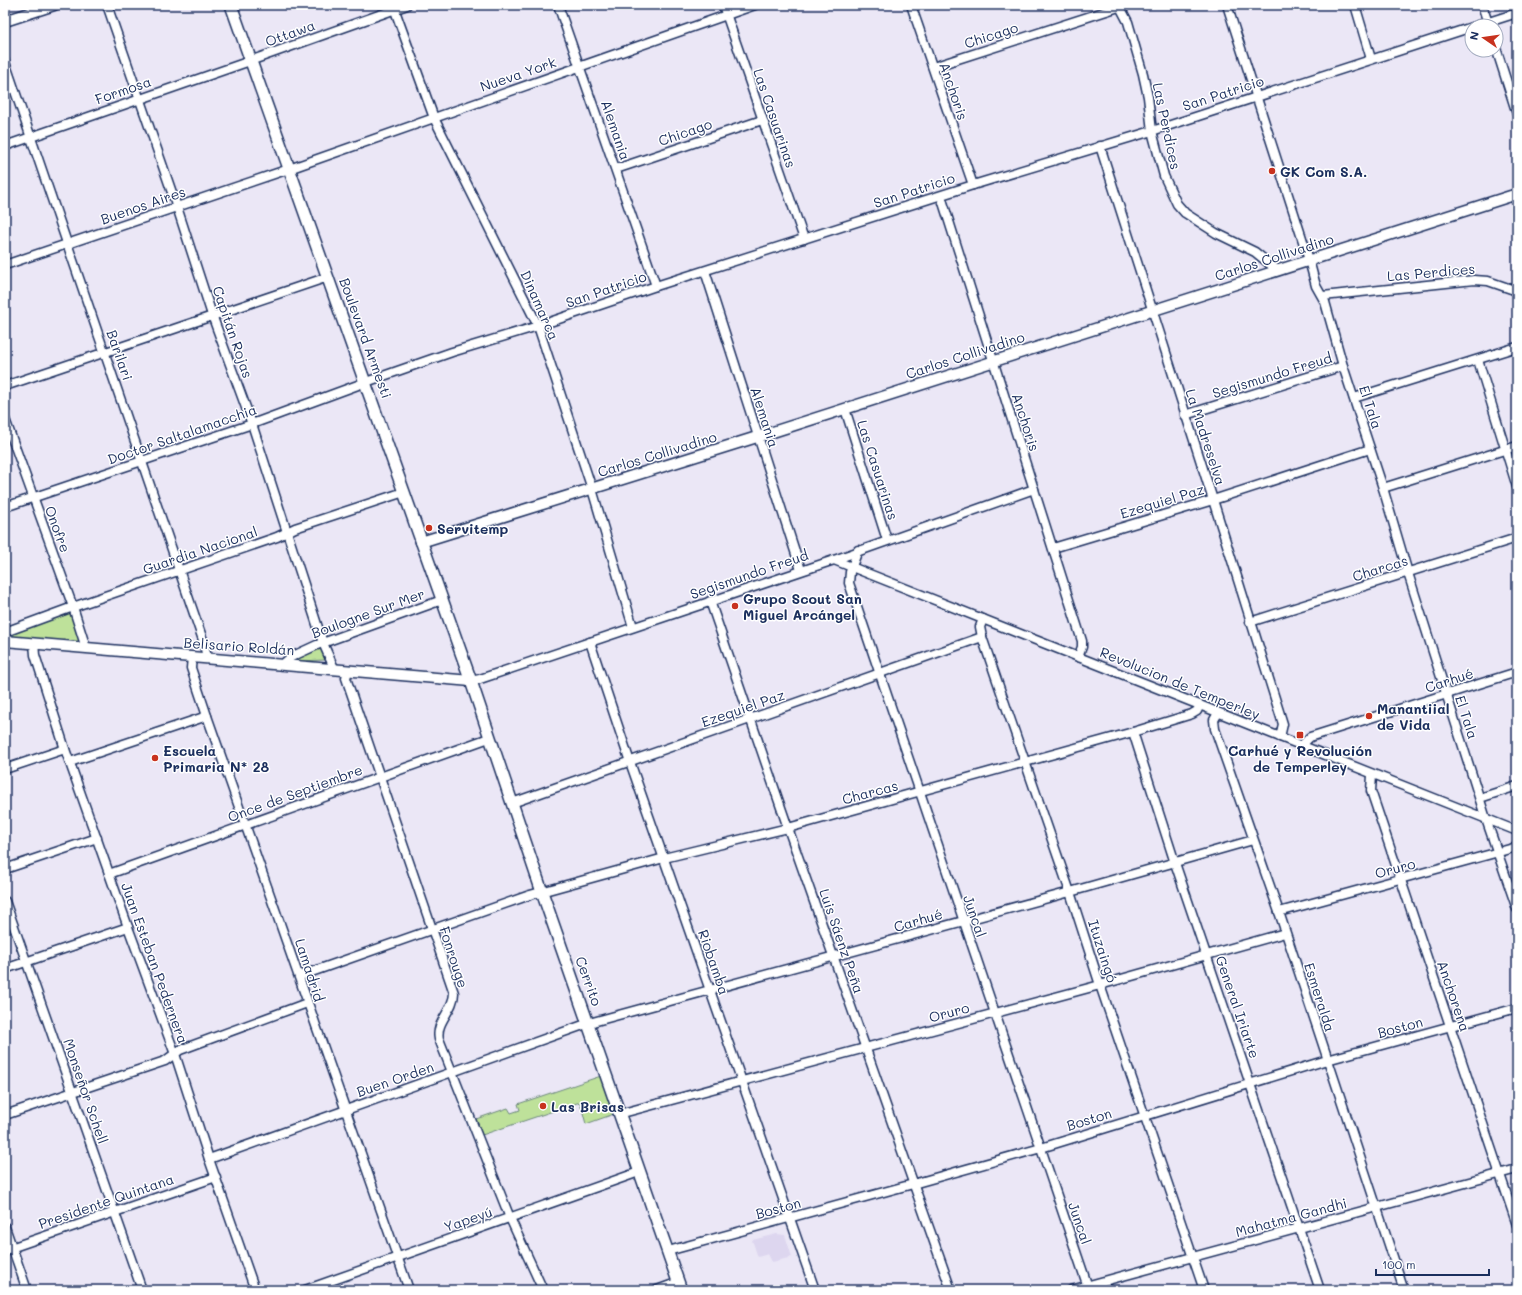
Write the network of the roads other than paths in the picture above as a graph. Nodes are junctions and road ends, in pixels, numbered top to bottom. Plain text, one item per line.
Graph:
1 (54, 5) edge
2 (107, 5) edge
3 (231, 5) edge
4 (407, 5) edge
5 (558, 5) edge
6 (723, 5) edge
7 (755, 5) edge
8 (911, 5) edge
9 (1227, 5) edge
10 (1354, 5) edge
11 (1482, 5) edge
12 (1121, 6) edge
13 (394, 7) edge
14 (1517, 13) edge
15 (726, 15) junction
16 (1486, 18) edge
17 (1504, 18) edge
18 (5, 21) edge
19 (1464, 30) edge
20 (1499, 58) edge
21 (1372, 59) junction
22 (250, 61) junction
23 (5, 62) edge
24 (580, 66) junction
25 (933, 67) junction
26 (1257, 96) junction
27 (139, 98) junction
28 (1517, 114) edge
29 (434, 118) junction
30 (762, 120) junction
31 (1152, 131) junction
32 (31, 137) junction
33 (5, 146) edge
34 (1100, 146) junction
35 (289, 169) junction
36 (616, 169) junction
37 (973, 185) junction
38 (1517, 194) edge
39 (941, 196) junction
40 (177, 207) junction
41 (804, 239) junction
42 (67, 244) junction
43 (1309, 260) junction
44 (5, 265) edge
45 (1277, 270) junction
46 (705, 271) junction
47 (328, 277) junction
48 (656, 286) junction
49 (1517, 291) edge
50 (1323, 296) junction
51 (1152, 311) junction
52 (212, 315) junction
53 (538, 326) junction
54 (1517, 347) edge
55 (105, 352) junction
56 (1478, 360) junction
57 (992, 361) junction
58 (1343, 366) junction
59 (366, 382) junction
60 (5, 386) edge
61 (1354, 398) junction
62 (845, 409) junction
63 (1185, 415) junction
64 (5, 419) edge
65 (252, 424) junction
66 (757, 437) junction
67 (1517, 446) edge
68 (1370, 449) junction
69 (1505, 450) junction
70 (142, 462) junction
71 (1517, 487) edge
72 (1383, 488) junction
73 (592, 489) junction
74 (1034, 489) junction
75 (404, 492) junction
76 (33, 498) junction
77 (1213, 500) junction
78 (5, 507) edge
79 (286, 532) junction
80 (1517, 538) edge
81 (887, 540) junction
82 (421, 542) junction
83 (1053, 548) junction
84 (858, 550) junction
85 (834, 560) junction
86 (851, 567) junction
87 (800, 570) junction
88 (179, 571) junction
89 (1408, 573) junction
90 (442, 600) junction
91 (710, 601) junction
92 (73, 607) junction
93 (983, 619) junction
94 (1250, 622) junction
95 (633, 627) junction
96 (5, 632) edge
97 (982, 637) junction
98 (5, 641) edge
99 (590, 642) junction
100 (34, 643) junction
101 (323, 643) junction
102 (86, 648) junction
103 (1078, 656) junction
104 (192, 657) junction
105 (206, 658) junction
106 (284, 664) junction
107 (334, 668) junction
108 (348, 670) junction
109 (1517, 672) edge
110 (881, 674) junction
111 (471, 681) junction
112 (1447, 695) junction
113 (1200, 705) junction
114 (1218, 713) junction
115 (208, 716) junction
116 (751, 719) junction
117 (1133, 732) junction
118 (1280, 737) junction
119 (489, 738) junction
120 (1301, 746) junction
121 (65, 749) junction
122 (70, 762) junction
123 (630, 762) junction
124 (1025, 762) junction
125 (5, 769) edge
126 (1372, 775) junction
127 (380, 777) junction
128 (1517, 786) edge
129 (920, 791) junction
130 (1480, 798) junction
131 (512, 803) junction
132 (1486, 819) junction
133 (246, 825) junction
134 (788, 828) junction
135 (1517, 831) edge
136 (97, 838) junction
137 (1253, 840) junction
138 (1517, 847) edge
139 (1498, 853) junction
140 (664, 858) junction
141 (1175, 863) junction
142 (5, 869) edge
143 (109, 874) junction
144 (1401, 880) junction
145 (542, 892) junction
146 (1070, 892) junction
147 (5, 901) edge
148 (1517, 909) edge
149 (1279, 912) junction
150 (963, 921) junction
151 (128, 927) junction
152 (432, 930) junction
153 (1285, 933) junction
154 (1207, 956) junction
155 (834, 957) junction
156 (26, 962) junction
157 (5, 969) edge
158 (300, 976) junction
159 (1100, 985) junction
160 (710, 990) junction
161 (307, 1003) junction
162 (1517, 1008) edge
163 (995, 1013) junction
164 (588, 1024) junction
165 (1450, 1027) junction
166 (865, 1048) junction
167 (175, 1054) junction
168 (1327, 1060) junction
169 (452, 1073) junction
170 (742, 1082) junction
171 (1250, 1083) junction
172 (73, 1092) junction
173 (346, 1109) junction
174 (620, 1114) junction
175 (5, 1115) edge
176 (1145, 1115) junction
177 (1040, 1148) junction
178 (209, 1159) junction
179 (1517, 1169) edge
180 (639, 1172) junction
181 (1500, 1174) junction
182 (216, 1177) junction
183 (913, 1184) junction
184 (1377, 1208) junction
185 (114, 1212) junction
186 (510, 1218) junction
187 (790, 1218) junction
188 (1517, 1225) edge
189 (5, 1228) edge
190 (1299, 1228) junction
191 (8, 1249) edge
192 (668, 1251) junction
193 (397, 1257) junction
194 (1193, 1257) junction
195 (680, 1286) edge
196 (1088, 1288) edge
197 (27, 1290) edge
198 (142, 1290) edge
199 (256, 1290) edge
200 (305, 1290) edge
201 (409, 1290) edge
202 (543, 1290) edge
203 (657, 1290) edge
204 (815, 1290) edge
205 (951, 1290) edge
206 (1071, 1290) edge
207 (1204, 1290) edge
208 (1320, 1290) edge
209 (1404, 1290) edge

1 - 18 street
2 - 27 street, Capitán Rojas
3 - 22 main road, Boulevard Armesti
4 - 13 street, Ottawa
5 - 24 street, Alemania
6 - 15 street, Las Casuarinas
7 - 15 street, Nueva York
8 - 25 street, Anchoris
9 - 26 street, El Tala
10 - 21 street
11 - 16 street
12 - 25 street, Chicago
12 - 31 street, Las Perdices
13 - 22 street, Ottawa
13 - 29 street, Dinamarca
14 - 17 street
15 - 24 street, Nueva York
15 - 30 street, Las Casuarinas
19 - 21 street, San Patricio
20 - 28 street
21 - 26 street, San Patricio
22 - 27 street, Formosa
22 - 35 main road, Boulevard Armesti
23 - 32 street, Barilari
24 - 29 street, Nueva York
24 - 36 street, Alemania
25 - 37 street, Anchoris
26 - 31 street, San Patricio
26 - 43 street, El Tala
27 - 32 street, Formosa
27 - 40 street, Capitán Rojas
29 - 35 street, Nueva York
29 - 53 street, Dinamarca
30 - 36 street, Chicago
30 - 41 street, Las Casuarinas
31 - 34 street, San Patricio
31 - 45 street, Las Perdices
32 - 33 street, Formosa
32 - 42 street, Barilari
34 - 37 street, San Patricio
34 - 51 street, La Madreselva
35 - 40 street, Buenos Aires
35 - 47 main road, Boulevard Armesti
36 - 48 street, Alemania
37 - 39 street, San Patricio
38 - 43 street, Carlos Collivadino
39 - 41 street, San Patricio
39 - 57 street, Anchoris
40 - 42 street, Buenos Aires
40 - 52 street, Capitán Rojas
41 - 46 street, San Patricio
42 - 44 street, Buenos Aires
42 - 55 street, Barilari
43 - 45 street, Carlos Collivadino
43 - 50 street, El Tala
45 - 51 street, Carlos Collivadino
46 - 48 street, San Patricio
46 - 66 street, Alemania
47 - 52 street
47 - 59 main road, Boulevard Armesti
48 - 53 street, San Patricio
49 - 50 street, Las Perdices
50 - 58 street, El Tala
51 - 57 street, Carlos Collivadino
51 - 63 street, La Madreselva
52 - 55 street
52 - 65 street, Capitán Rojas
53 - 59 street, San Patricio
53 - 73 street, Dinamarca
54 - 56 street
55 - 60 street
55 - 70 street, Barilari
56 - 61 street
56 - 69 street
57 - 62 street, Carlos Collivadino
57 - 74 street, Anchoris
58 - 61 street, El Tala
58 - 63 street, Segismundo Freud
59 - 65 street, Doctor Saltalamacchia
59 - 75 main road, Boulevard Armesti
61 - 68 street, El Tala
62 - 66 street, Carlos Collivadino
62 - 81 street, Las Casuarinas
63 - 77 street, La Madreselva
64 - 76 street, Onofre
65 - 70 street, Doctor Saltalamacchia
65 - 79 street, Capitán Rojas
66 - 73 street, Carlos Collivadino
66 - 87 street, Alemania
67 - 69 street
68 - 72 street, El Tala
68 - 77 street, Ezequiel Paz
69 - 71 street
69 - 72 street
70 - 76 street, Doctor Saltalamacchia
70 - 88 street, Barilari
72 - 89 street, El Tala
73 - 82 street, Carlos Collivadino
73 - 95 street, Dinamarca
74 - 81 street, Segismundo Freud
74 - 83 street, Anchoris
75 - 79 street, Guardia Nacional
75 - 82 main road, Boulevard Armesti
76 - 78 street, Doctor Saltalamacchia
76 - 92 street, Onofre
77 - 83 street, Ezequiel Paz
77 - 94 street, La Madreselva
79 - 88 street, Guardia Nacional
79 - 101 street, Capitán Rojas
80 - 89 street, Charcas
81 - 84 street, Segismundo Freud
82 - 90 main road, Boulevard Armesti
83 - 103 street, Anchoris
84 - 85 street, Segismundo Freud
84 - 86 street, Juncal
85 - 86 street, Revolucion de Temperley
85 - 87 street, Segismundo Freud
86 - 93 street, Revolucion de Temperley
86 - 110 street, Juncal
87 - 91 street, Segismundo Freud
88 - 92 street, Guardia Nacional
88 - 105 street, Barilari
89 - 94 street, Charcas
89 - 112 street, El Tala
90 - 101 street, Boulogne Sur Mer
90 - 111 main road, Boulevard Armesti
91 - 95 street, Segismundo Freud
91 - 116 street, Luis Sáenz Peña
92 - 96 street, Guardia Nacional
92 - 102 street, Onofre
93 - 97 street, Ituzaingó
93 - 103 street, Revolucion de Temperley
94 - 118 street, La Madreselva
95 - 99 street, Segismundo Freud
97 - 110 street, Ezequiel Paz
97 - 124 street, Ituzaingó
98 - 100 street, Belisario Roldán
99 - 111 street, Segismundo Freud
99 - 123 street, Riobamba
100 - 102 street, Belisario Roldán
100 - 121 street, Juan Esteban Pedernera
101 - 106 street, Boulogne Sur Mer
101 - 107 street, Capitán Rojas
102 - 104 street, Belisario Roldán
103 - 113 street, Revolucion de Temperley
104 - 105 street, Belisario Roldán
104 - 115 street, Lamadrid
105 - 106 street, Belisario Roldán
106 - 107 street, Belisario Roldán
107 - 108 street, Belisario Roldán
108 - 111 street, Belisario Roldán
108 - 127 street, Fonrouge
109 - 112 street, Carhué
110 - 116 street, Ezequiel Paz
110 - 129 street, Juncal
111 - 119 main road, Cerrito
112 - 120 street, Carhué
112 - 130 street, El Tala
113 - 114 street, Revolucion de Temperley
113 - 117 street, Charcas
114 - 118 street, Revolucion de Temperley
114 - 137 street, Esmeralda
115 - 122 street
115 - 133 street, Lamadrid
116 - 123 street, Ezequiel Paz
116 - 134 street, Luis Sáenz Peña
117 - 124 street, Charcas
117 - 141 street, General Iriarte
118 - 120 street, Revolucion de Temperley
119 - 127 street, Once de Septiembre
119 - 131 main road, Cerrito
120 - 126 street, Revolucion de Temperley
121 - 122 street, Juan Esteban Pedernera
121 - 125 street
122 - 136 street, Juan Esteban Pedernera
123 - 131 street, Ezequiel Paz
123 - 140 street, Riobamba
124 - 129 street, Charcas
124 - 146 street, Ituzaingó
126 - 132 street, Revolucion de Temperley
126 - 144 street, Anchorena
127 - 133 street, Once de Septiembre
127 - 152 street, Fonrouge
128 - 130 street
129 - 134 street, Charcas
129 - 150 street, Juncal
130 - 132 street, El Tala
131 - 145 main road, Cerrito
132 - 135 street, Revolucion de Temperley
132 - 139 street, El Tala
133 - 143 street, Once de Septiembre
133 - 158 street, Lamadrid
134 - 140 street, Charcas
134 - 155 street, Luis Sáenz Peña
136 - 142 street
136 - 143 street, Juan Esteban Pedernera
137 - 141 street, Carhué
137 - 149 street, Esmeralda
138 - 139 street, Oruro
139 - 144 street, Oruro
139 - 148 street, El Tala
140 - 145 street, Charcas
140 - 160 street, Riobamba
141 - 146 street, Carhué
141 - 154 street, General Iriarte
143 - 151 street, Juan Esteban Pedernera
144 - 149 street, Oruro
144 - 165 street, Anchorena
145 - 152 street, Charcas
145 - 164 main road, Cerrito
146 - 150 street, Carhué
146 - 159 street, Ituzaingó
147 - 156 street, Monseñor Schell
149 - 153 street, Esmeralda
150 - 155 street, Carhué
150 - 163 street, Juncal
151 - 156 street
151 - 167 street, Juan Esteban Pedernera
152 - 158 street, Charcas
152 - 169 street, Fonrouge
153 - 154 street, Oruro
153 - 168 street, Esmeralda
154 - 159 street, Oruro
154 - 171 street, General Iriarte
155 - 160 street, Carhué
155 - 166 street, Luis Sáenz Peña
156 - 157 street
156 - 172 street, Monseñor Schell
158 - 161 street, Lamadrid
159 - 163 street, Oruro
159 - 176 street, Ituzaingó
160 - 164 street, Carhué
160 - 170 street, Riobamba
161 - 167 street
161 - 173 street, Lamadrid
162 - 165 street, Boston
163 - 166 street, Oruro
163 - 177 street, Juncal
164 - 169 street, Buen Orden
164 - 174 main road, Cerrito
165 - 168 street, Boston
165 - 181 street, Anchorena
166 - 170 street, Oruro
166 - 183 street, Luis Sáenz Peña
167 - 172 street
167 - 178 street, Juan Esteban Pedernera
168 - 171 street, Boston
168 - 184 street, Esmeralda
169 - 173 street, Buen Orden
169 - 186 street, Fonrouge
170 - 174 street, Oruro
170 - 187 street, Riobamba
171 - 176 street, Boston
171 - 190 street, General Iriarte
172 - 175 street
172 - 185 street, Monseñor Schell
173 - 178 street, Buen Orden
173 - 193 street, Lamadrid
174 - 180 main road, Cerrito
176 - 177 street, Boston
176 - 194 street, Ituzaingó
177 - 183 street, Boston
177 - 196 street, Juncal
178 - 182 street, Juan Esteban Pedernera
179 - 181 street, Mahatma Gandhi
180 - 186 street, Yapeyú
180 - 192 main road, Cerrito
181 - 184 street, Mahatma Gandhi
181 - 188 street, Anchorena
182 - 185 street, Presidente Quintana
182 - 199 street, Juan Esteban Pedernera
183 - 187 street, Boston
183 - 205 street, Luis Sáenz Peña
184 - 190 street, Mahatma Gandhi
184 - 209 street, Esmeralda
185 - 191 street, Presidente Quintana
185 - 198 street, Monseñor Schell
186 - 193 street, Yapeyú
186 - 202 street, Fonrouge
187 - 192 street, Boston
187 - 204 street, Riobamba
189 - 191 street
190 - 194 street, Mahatma Gandhi
190 - 208 street, General Iriarte
191 - 197 street
192 - 195 main road, Cerrito
193 - 200 street, Yapeyú
193 - 201 street, Lamadrid
194 - 196 street, Mahatma Gandhi
194 - 207 street, Ituzaingó
195 - 203 street
196 - 206 street, Mahatma Gandhi

